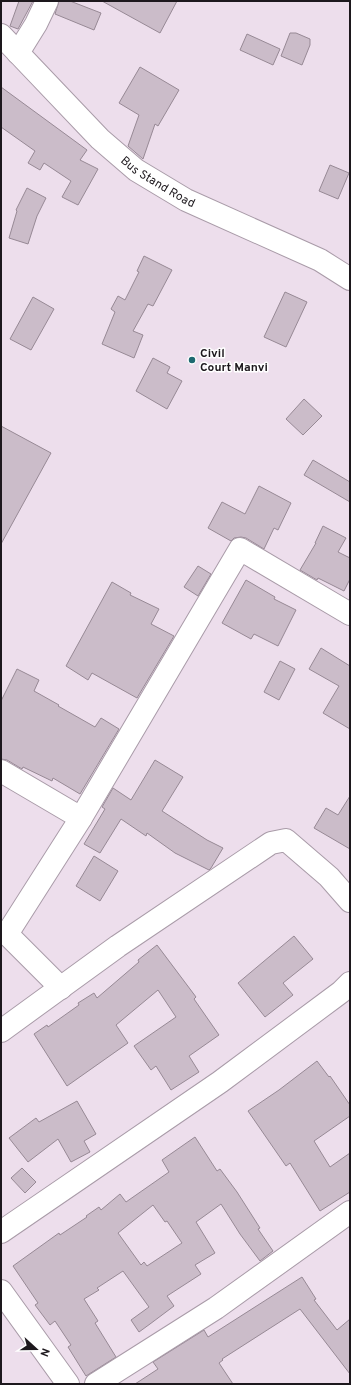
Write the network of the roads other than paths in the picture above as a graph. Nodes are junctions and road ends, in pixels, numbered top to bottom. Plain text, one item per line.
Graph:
1 (47, 1) edge
2 (1, 35) edge
3 (18, 53) junction
4 (350, 279) edge
5 (350, 614) edge
6 (1, 771) edge
7 (81, 818) junction
8 (350, 901) edge
9 (4, 933) edge
10 (350, 983) edge
11 (61, 988) junction
12 (1, 1031) edge
13 (350, 1212) edge
14 (1, 1232) edge
15 (1, 1291) edge
16 (68, 1384) edge
17 (96, 1384) edge

1 - 3 street
2 - 3 street, Bus Stand Road
3 - 4 street, Bus Stand Road
5 - 7 street
6 - 7 street
7 - 9 street
8 - 11 street
9 - 11 street
10 - 14 street
11 - 12 street
13 - 17 street
15 - 16 street

